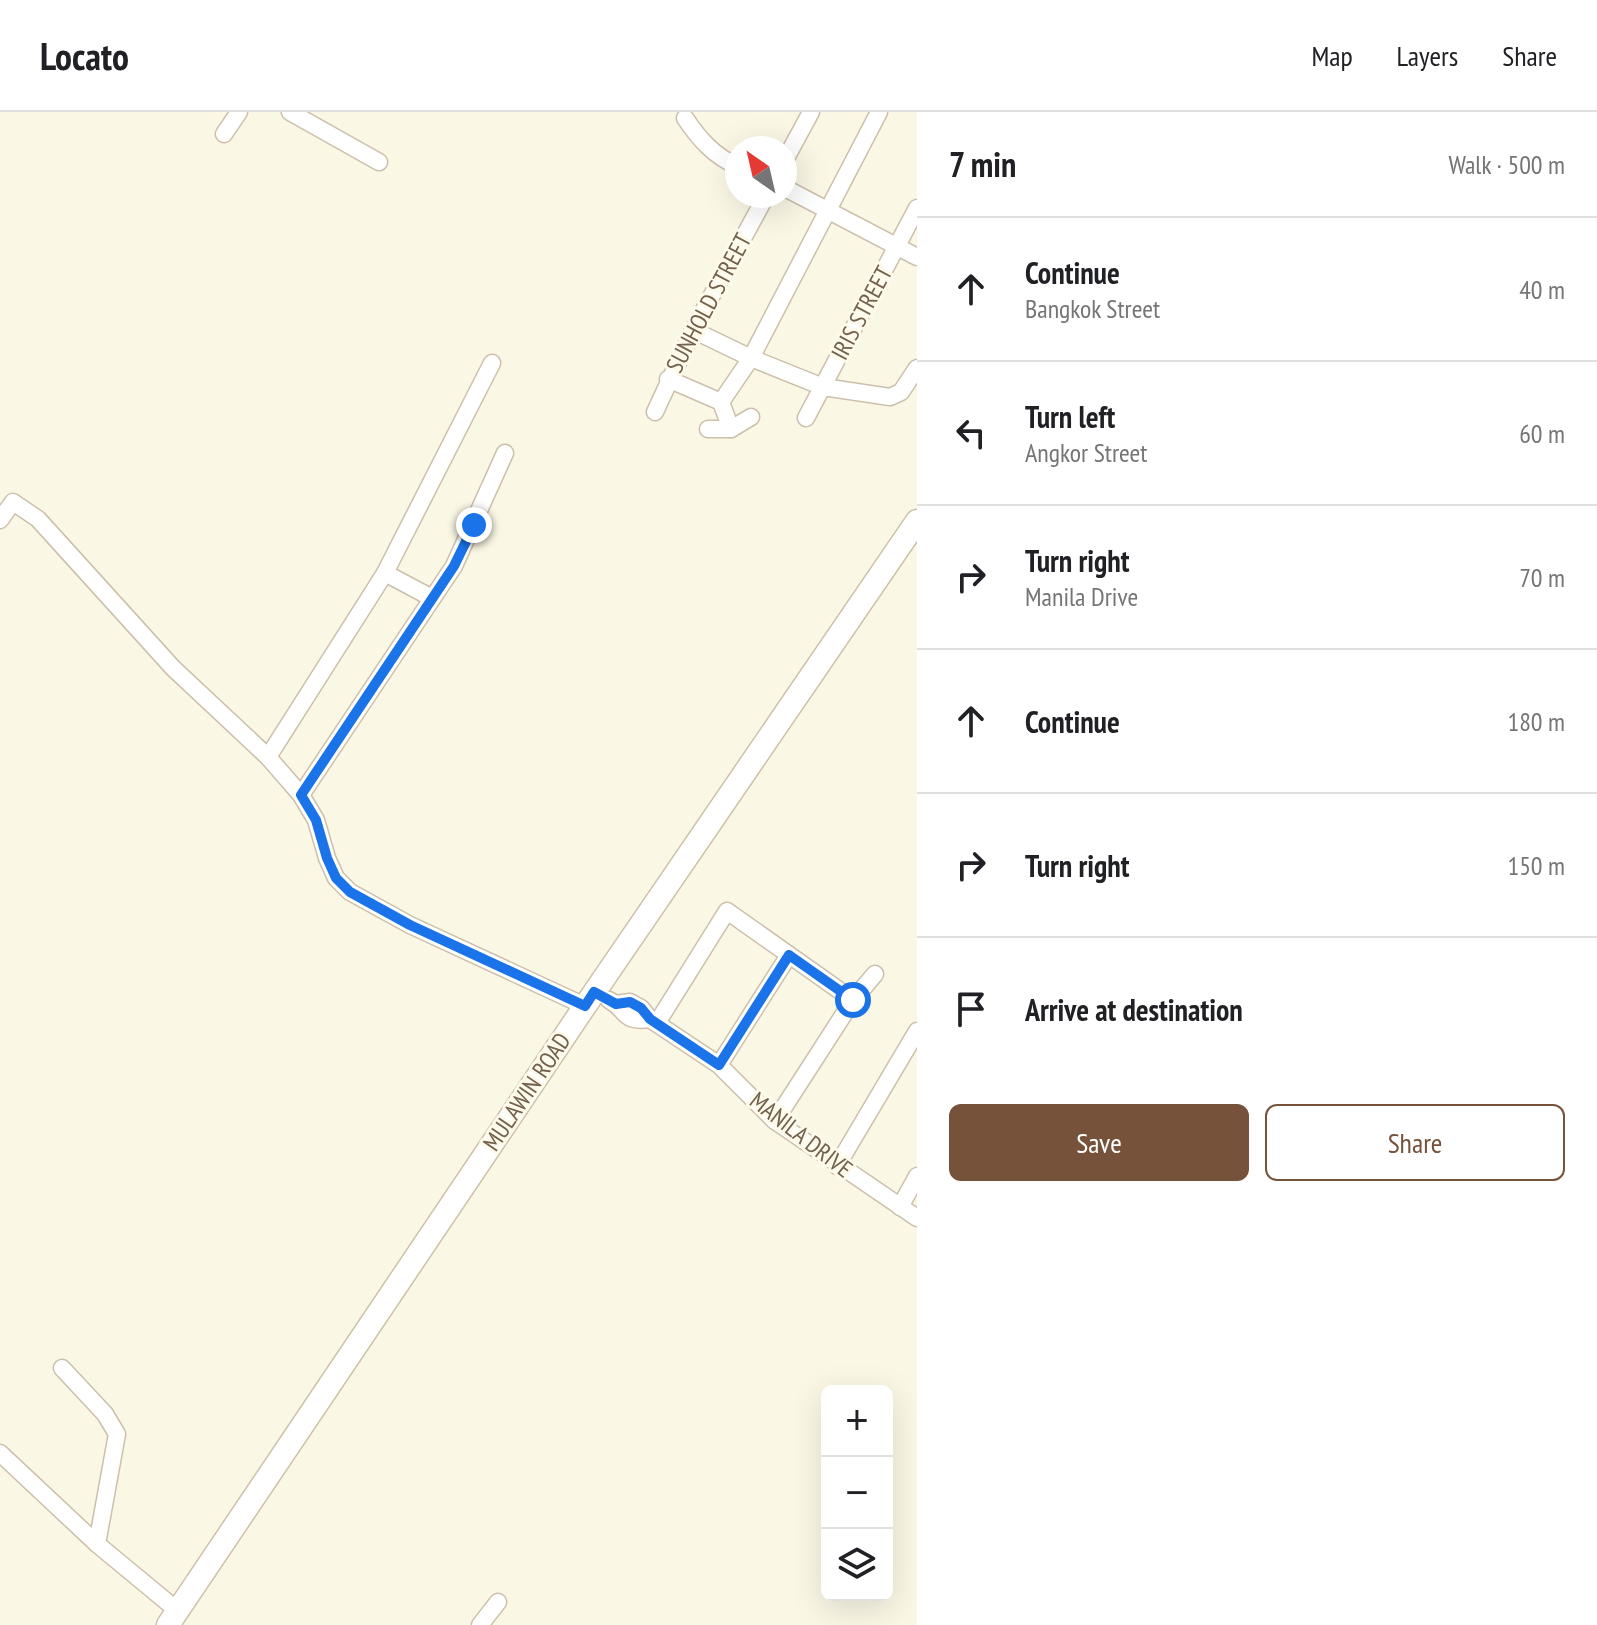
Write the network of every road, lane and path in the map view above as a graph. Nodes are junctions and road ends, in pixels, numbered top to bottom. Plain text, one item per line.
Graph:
1 (239, 112) edge
2 (290, 112) edge
3 (811, 112) edge
4 (879, 112) edge
5 (685, 118) dead end
6 (224, 134) dead end
7 (797, 138) edge
8 (725, 161) edge
9 (379, 162) dead end
10 (797, 194) edge
11 (759, 208) edge
12 (917, 208) edge
13 (828, 210) junction
14 (897, 247) junction
15 (917, 257) edge
16 (693, 330) junction
17 (751, 358) junction
18 (492, 363) dead end
19 (917, 368) edge
20 (668, 379) junction
21 (823, 387) junction
22 (721, 402) junction
23 (655, 412) dead end
24 (751, 417) dead end
25 (806, 418) dead end
26 (708, 429) dead end
27 (731, 429) junction
28 (505, 453) dead end
29 (0, 520) edge
30 (917, 521) edge
31 (385, 573) junction
32 (432, 598) junction
33 (268, 757) junction
34 (301, 795) junction
35 (789, 955) junction
36 (875, 974) dead end
37 (589, 999) junction
38 (853, 1000) junction
39 (653, 1021) junction
40 (917, 1031) edge
41 (719, 1065) junction
42 (775, 1121) junction
43 (837, 1166) junction
44 (917, 1176) edge
45 (900, 1207) junction
46 (917, 1218) edge
47 (62, 1368) dead end
48 (0, 1453) edge
49 (97, 1544) junction
50 (498, 1602) dead end
51 (173, 1618) edge
52 (480, 1625) edge

1 - 6 street
2 - 9 street
3 - 7 street
4 - 13 street
5 - 8 street
10 - 13 street
11 - 16 street, SUNHOLD STREET
12 - 14 street, IRIS STREET
13 - 14 street
13 - 17 street
14 - 15 street
14 - 21 street, IRIS STREET
16 - 17 street
16 - 20 street, SUNHOLD STREET
17 - 21 street
17 - 22 street
18 - 31 street
19 - 21 street
20 - 22 street
20 - 23 street, SUNHOLD STREET
21 - 25 street, IRIS STREET
22 - 27 street
24 - 27 street
26 - 27 street
28 - 32 street
29 - 33 street, MANILA DRIVE
30 - 37 main road, MULAWIN ROAD
31 - 32 street
31 - 33 street
32 - 34 street
33 - 34 street, MANILA DRIVE
34 - 37 street, MANILA DRIVE
35 - 38 street
35 - 39 street
35 - 41 street
36 - 38 street
37 - 39 street, MANILA DRIVE
37 - 51 main road, MULAWIN ROAD
38 - 42 street
39 - 41 street, MANILA DRIVE
40 - 43 street
41 - 42 street, MANILA DRIVE
42 - 43 street, MANILA DRIVE
43 - 45 street, MANILA DRIVE
44 - 45 street
45 - 46 street, MANILA DRIVE
47 - 49 street
48 - 49 street
49 - 51 street
50 - 52 street

